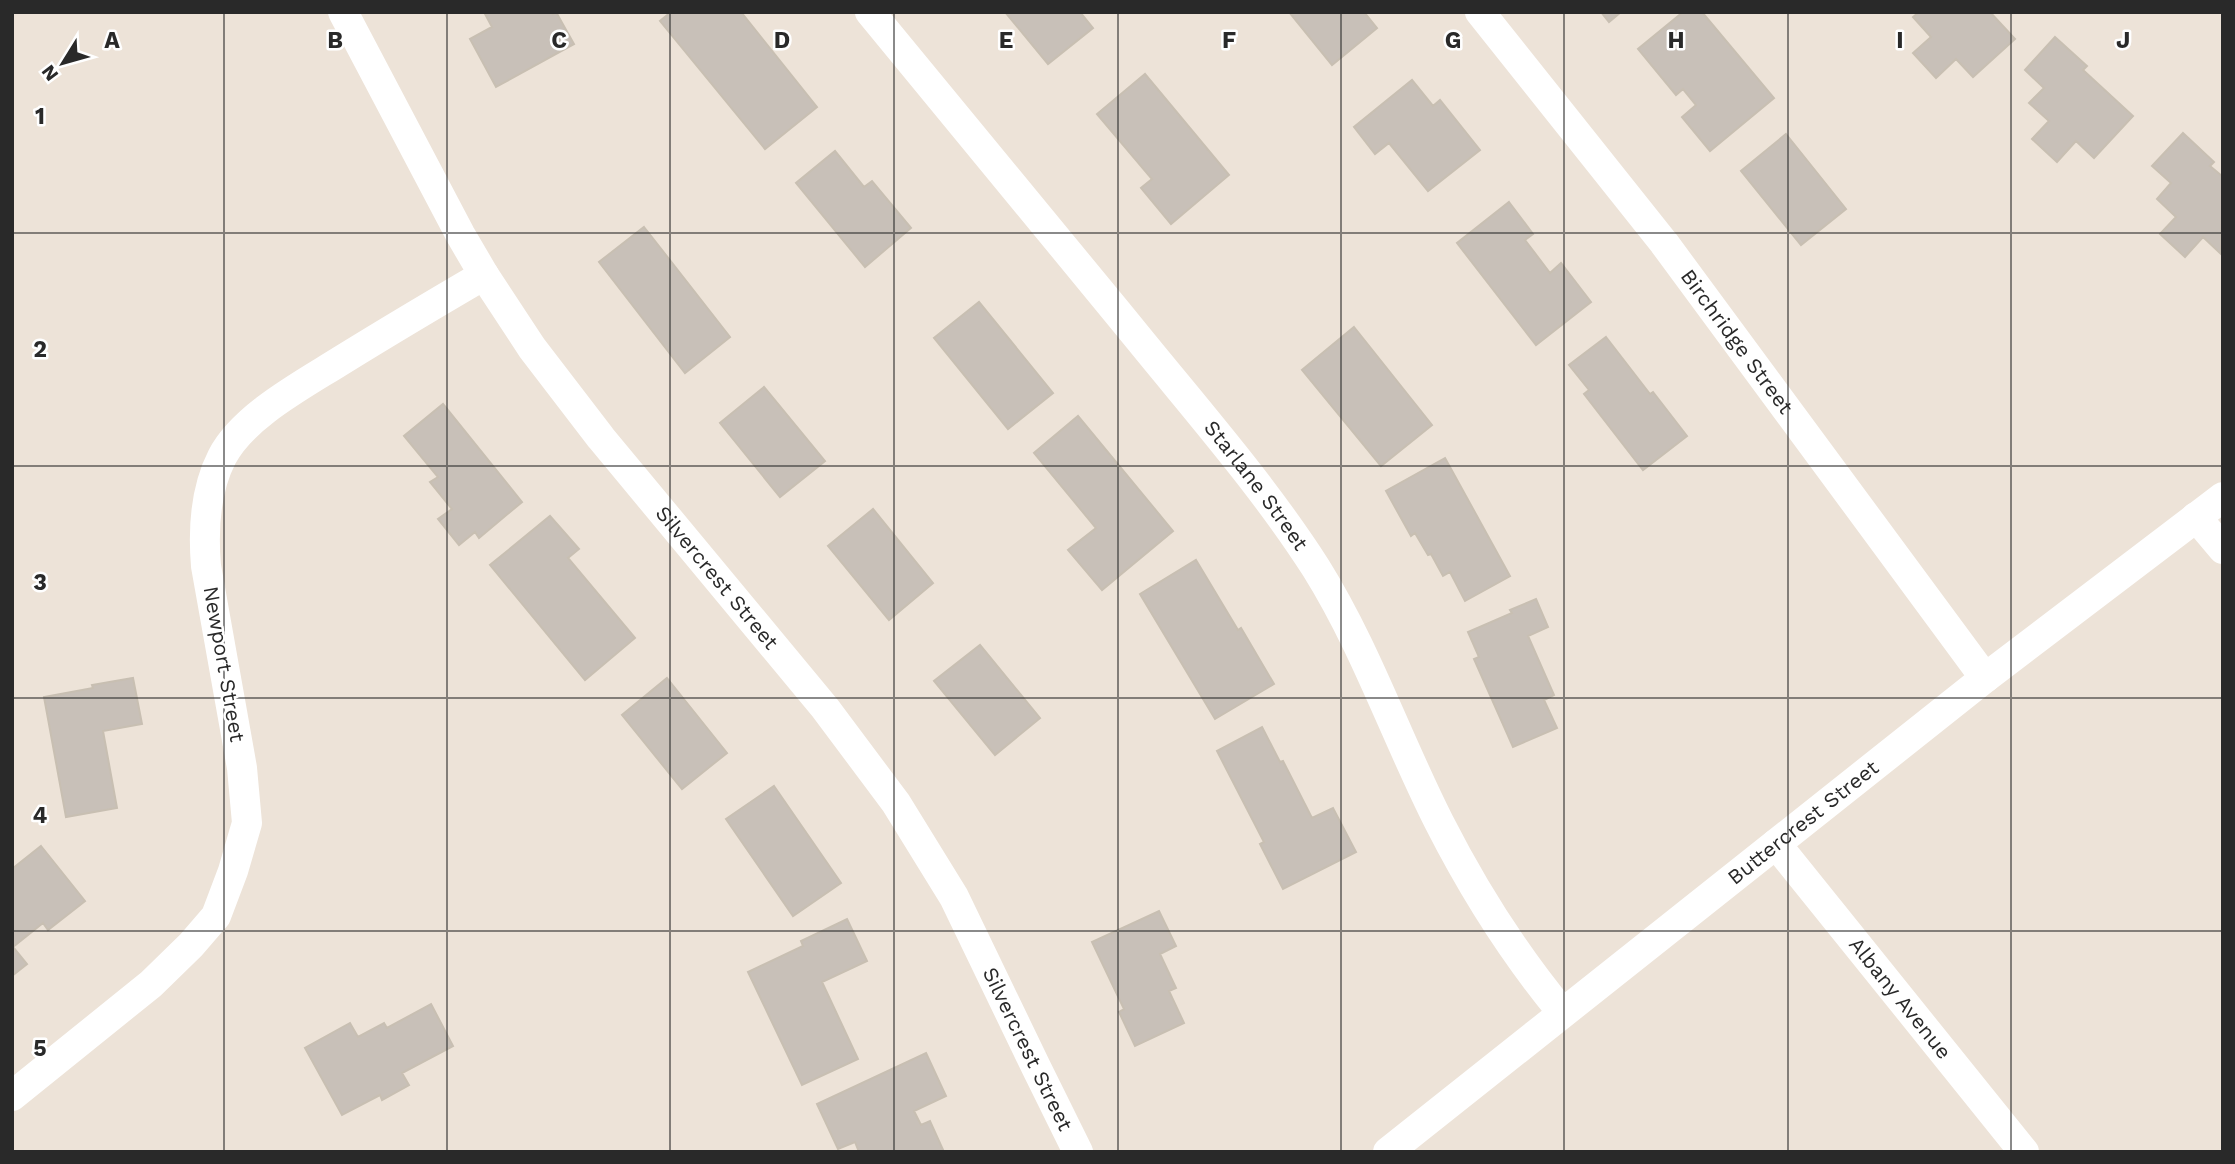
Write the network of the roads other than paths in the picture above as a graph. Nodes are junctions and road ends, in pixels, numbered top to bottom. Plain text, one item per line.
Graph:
1 (343, 12) edge
2 (870, 12) edge
3 (1480, 12) edge
4 (484, 275) junction
5 (2223, 497) edge
6 (2196, 517) junction
7 (2223, 549) edge
8 (1984, 678) junction
9 (1776, 844) junction
10 (1562, 1012) junction
11 (12, 1096) edge
12 (1078, 1152) edge
13 (1388, 1152) edge
14 (2024, 1152) edge

1 - 4 street, Silvercrest Street
2 - 10 street, Starlane Street
3 - 8 street, Birchridge Street
4 - 11 street, Newport Street
4 - 12 street, Silvercrest Street
5 - 6 street, Buttercrest Street
6 - 7 street
6 - 8 street, Buttercrest Street
8 - 9 street, Buttercrest Street
9 - 10 street, Buttercrest Street
9 - 14 street, Albany Avenue
10 - 13 street, Buttercrest Street

